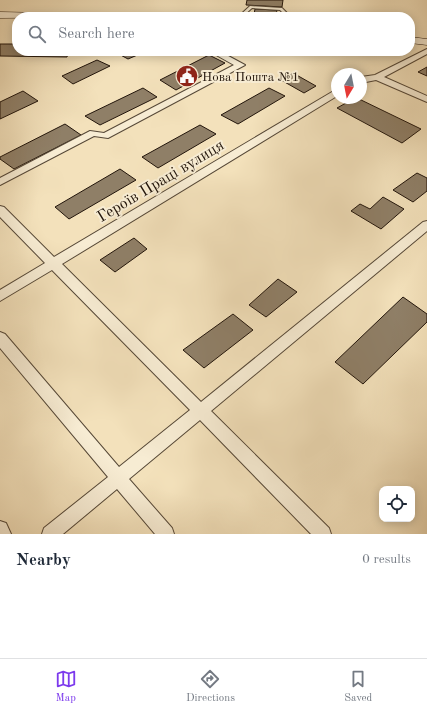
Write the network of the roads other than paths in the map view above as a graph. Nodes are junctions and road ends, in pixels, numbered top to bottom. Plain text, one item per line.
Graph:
1 (246, 12) edge
2 (284, 12) edge
3 (0, 15) edge
4 (12, 15) edge
5 (415, 41) edge
6 (427, 42) edge
7 (427, 51) edge
8 (223, 56) edge
9 (377, 77) junction
10 (367, 79) edge
11 (331, 96) edge
12 (427, 99) edge
13 (0, 182) edge
14 (0, 210) edge
15 (427, 225) edge
16 (53, 264) junction
17 (0, 296) edge
18 (0, 338) edge
19 (200, 411) junction
20 (118, 478) junction
21 (0, 529) edge
22 (3, 534) edge
23 (50, 534) edge
24 (166, 534) edge
25 (323, 534) edge

1 - 2 lane
3 - 4 main road
5 - 6 main road
7 - 9 street
8 - 13 street
9 - 10 street
9 - 12 street
11 - 16 street, Героїв Праці вулиця
14 - 16 street
15 - 19 street
16 - 17 street, Героїв Праці вулиця
16 - 19 street
18 - 20 street
19 - 20 street
19 - 25 street
20 - 23 street
20 - 24 street
21 - 22 street

